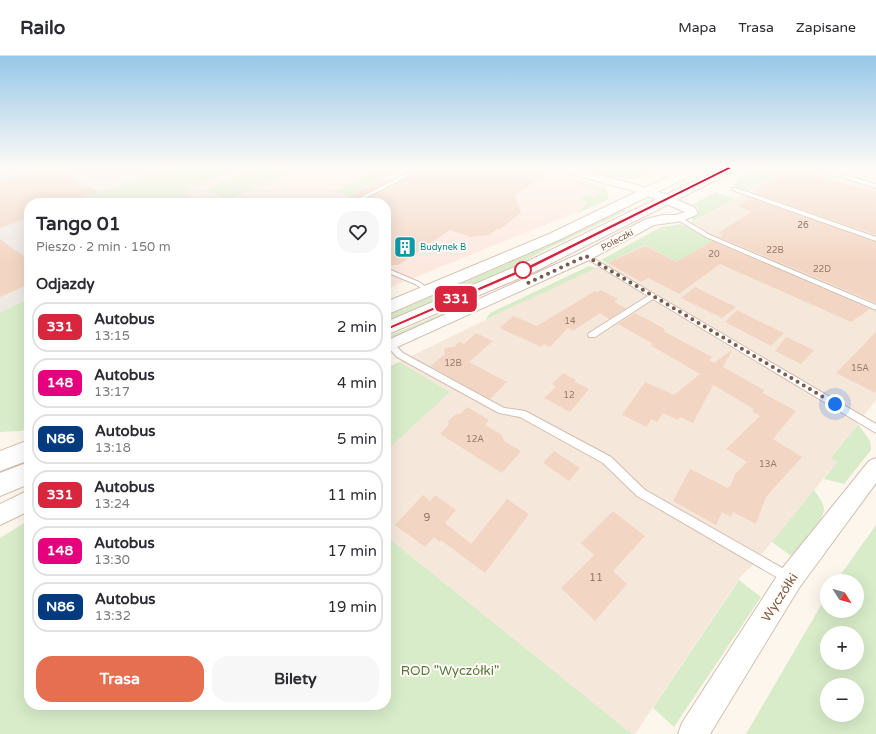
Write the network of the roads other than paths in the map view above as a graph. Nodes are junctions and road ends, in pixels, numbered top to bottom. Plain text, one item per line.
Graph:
1 (630, 200) edge
2 (666, 200) edge
3 (668, 200) edge
4 (762, 200) edge
5 (678, 218) junction
6 (876, 239) edge
7 (586, 256) junction
8 (391, 272) edge
9 (428, 291) junction
10 (653, 296) junction
11 (391, 307) edge
12 (876, 308) edge
13 (592, 335) dead end
14 (391, 338) edge
15 (391, 338) edge
16 (391, 345) edge
17 (876, 429) edge
18 (24, 452) edge
19 (0, 461) edge
20 (876, 467) edge
21 (24, 475) edge
22 (0, 485) edge
23 (24, 503) edge
24 (0, 515) edge
25 (790, 579) junction
26 (693, 734) edge

1 - 9 main road
2 - 14 main road, Poleczki
3 - 5 street
4 - 6 lane
5 - 7 street, Poleczki
5 - 12 lane
7 - 10 lane
7 - 15 street, Poleczki
8 - 9 lane
9 - 11 main road
10 - 13 lane
10 - 17 lane
16 - 25 lane
18 - 19 main road
20 - 25 street, Wyczółki
21 - 22 main road
23 - 24 street
25 - 26 street, Wyczółki

